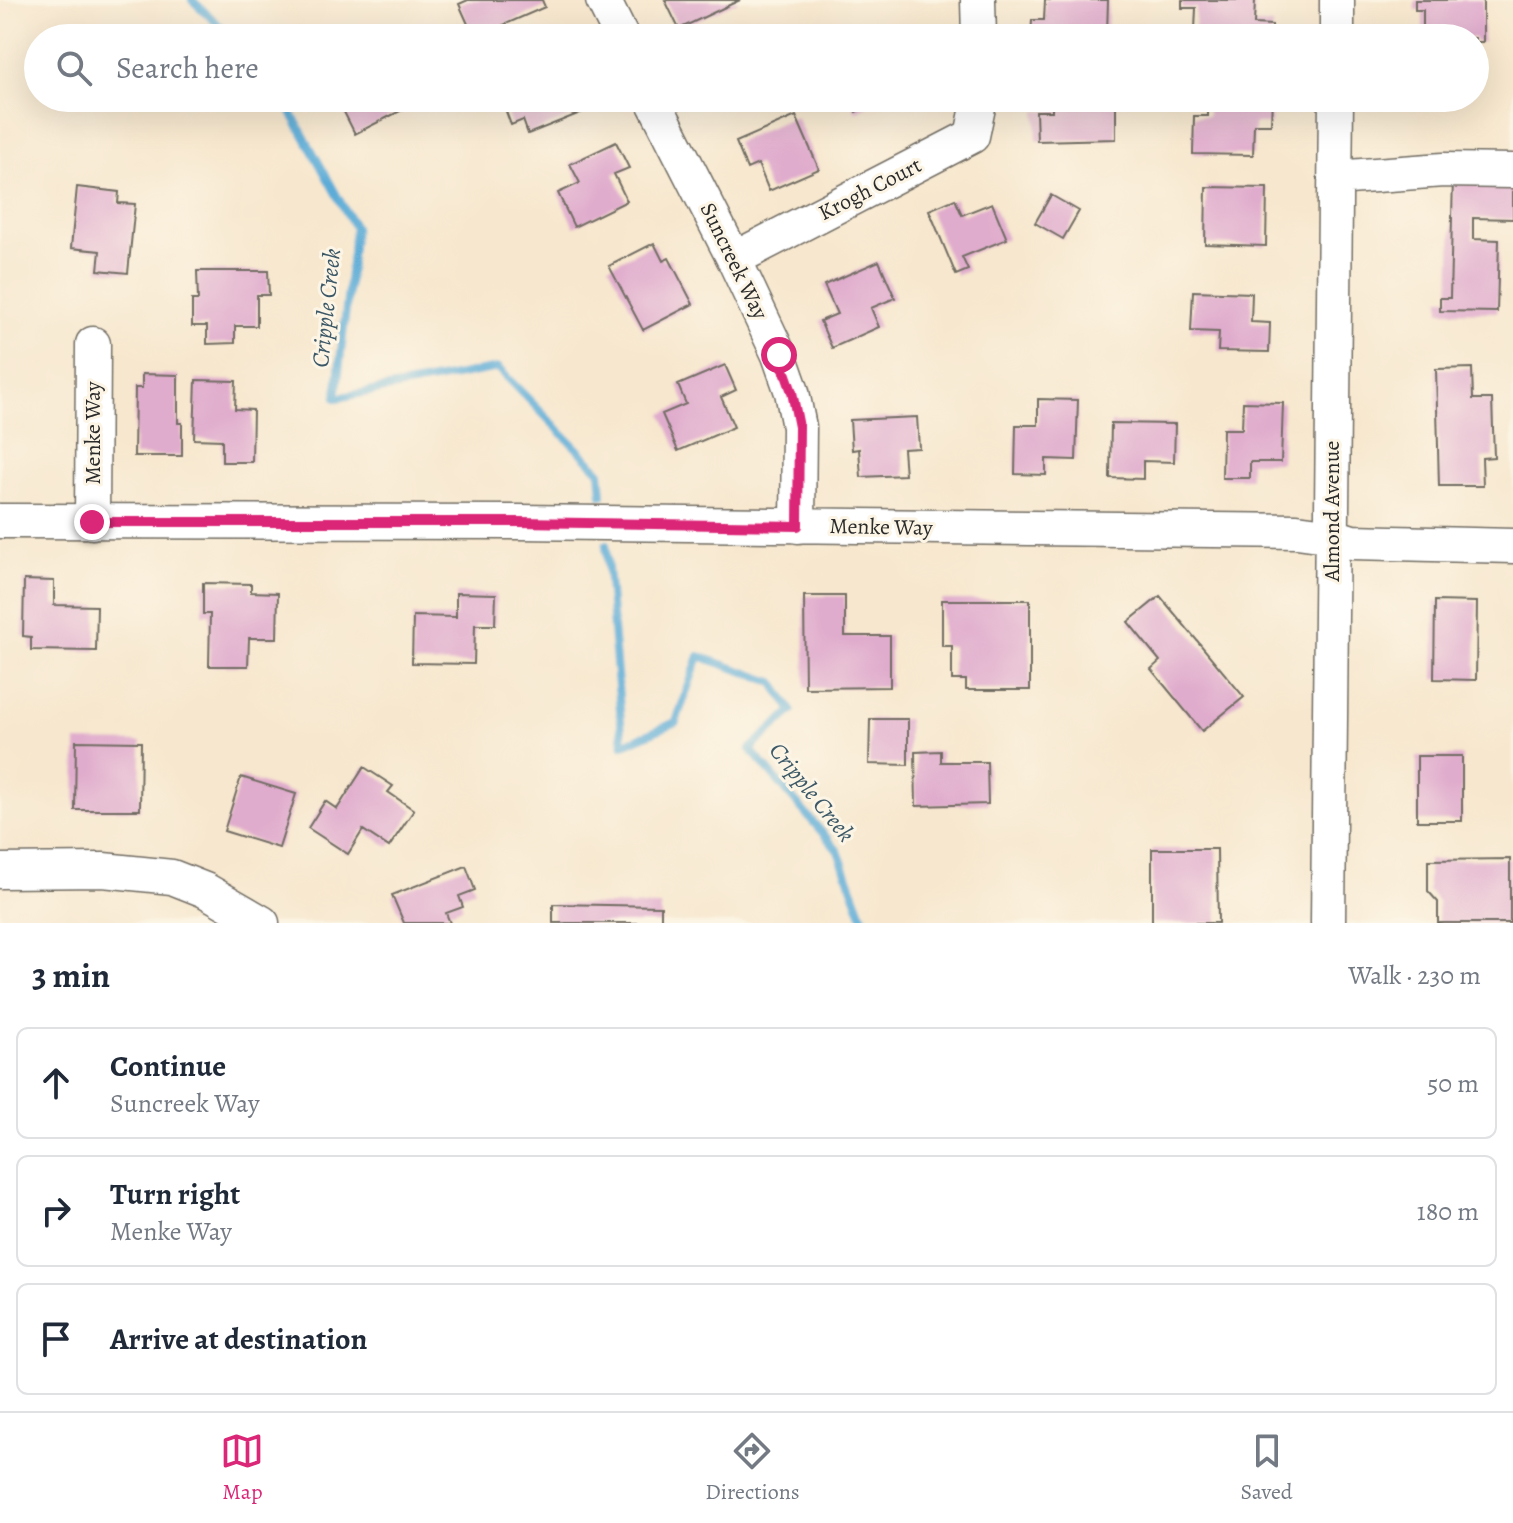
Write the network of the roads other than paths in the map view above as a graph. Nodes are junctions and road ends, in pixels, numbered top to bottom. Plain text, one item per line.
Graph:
1 (603, 0) edge
2 (978, 0) edge
3 (1337, 0) edge
4 (615, 24) edge
5 (979, 24) edge
6 (1337, 24) edge
7 (659, 112) edge
8 (977, 112) edge
9 (1336, 112) edge
10 (1513, 171) edge
11 (1335, 178) junction
12 (734, 259) junction
13 (93, 344) dead end
14 (0, 521) edge
15 (92, 522) junction
16 (798, 526) junction
17 (1333, 536) junction
18 (1513, 546) edge
19 (0, 871) edge
20 (262, 923) edge
21 (1328, 923) edge

1 - 4 street
2 - 5 street
3 - 6 street
7 - 12 street, Suncreek Way
8 - 12 street, Krogh Court
9 - 11 street, Almond Avenue
10 - 11 street
11 - 17 street, Almond Avenue
12 - 16 street, Suncreek Way
13 - 15 street, Menke Way
14 - 15 street, Menke Way
15 - 16 street, Menke Way
16 - 17 street, Menke Way
17 - 18 street, Menke Way
17 - 21 street, Almond Avenue
19 - 20 street

